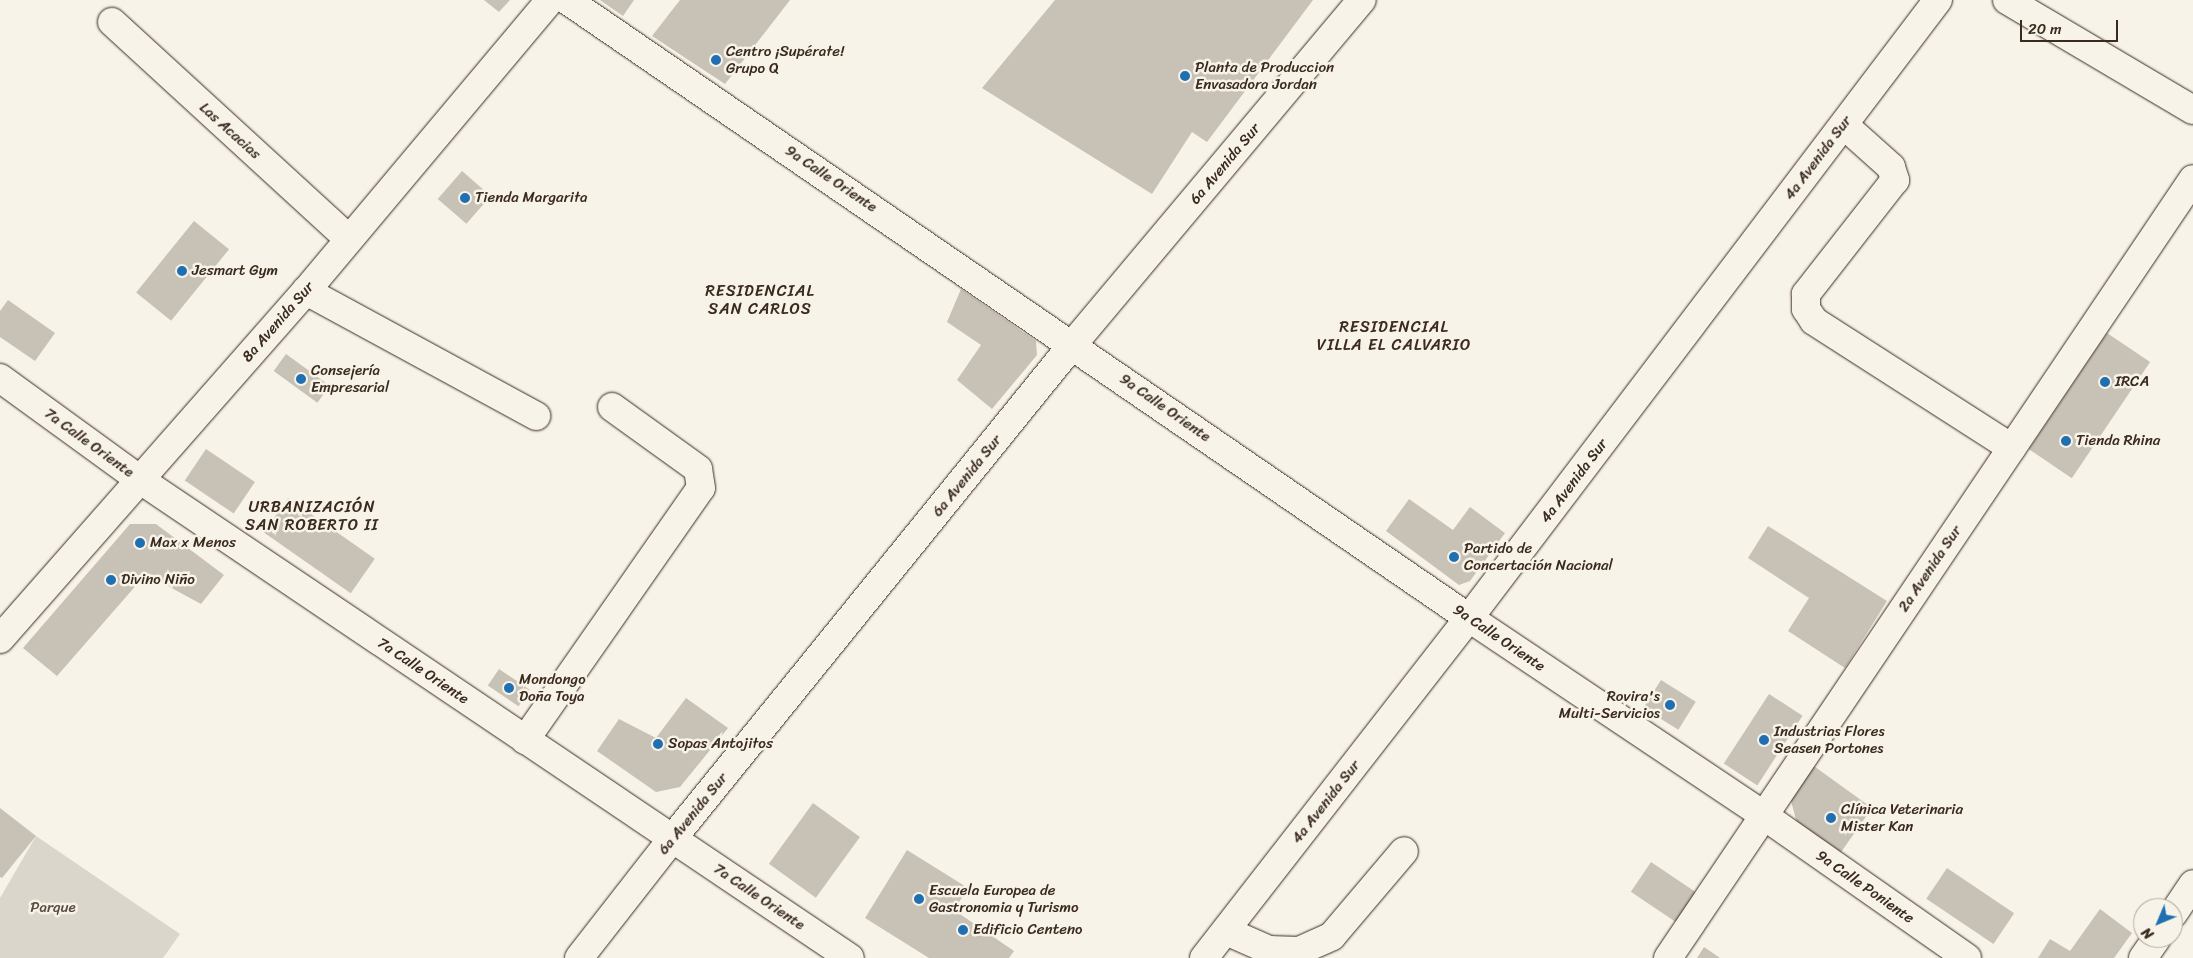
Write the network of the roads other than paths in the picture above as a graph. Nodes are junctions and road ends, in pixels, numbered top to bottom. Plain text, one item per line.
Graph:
1 (550, 0) edge
2 (567, 0) edge
3 (1362, 0) edge
4 (1938, 0) edge
5 (2007, 0) edge
6 (112, 22) dead end
7 (2193, 110) edge
8 (1844, 125) junction
9 (2193, 179) edge
10 (349, 239) junction
11 (306, 291) junction
12 (1073, 344) junction
13 (0, 378) edge
14 (612, 407) dead end
15 (536, 416) dead end
16 (2012, 448) junction
17 (139, 479) junction
18 (1469, 618) junction
19 (0, 639) edge
20 (524, 740) junction
21 (1763, 816) junction
22 (672, 839) junction
23 (1404, 851) dead end
24 (2193, 884) edge
25 (2183, 899) edge
26 (1226, 930) junction
27 (580, 958) edge
28 (850, 958) edge
29 (1204, 958) edge
30 (1668, 958) edge
31 (1967, 958) edge

1 - 10 street, 8a Avenida Sur
2 - 12 street, 9a Calle Oriente
3 - 12 street, 6a Avenida Sur
4 - 8 street, 4a Avenida Sur
5 - 7 street
6 - 10 street, Las Acacias
8 - 16 street
8 - 18 street, 4a Avenida Sur
9 - 16 street, 2a Avenida Sur
10 - 11 street, 8a Avenida Sur
11 - 15 street
11 - 17 street, 8a Avenida Sur
12 - 18 street, 9a Calle Oriente
12 - 22 street, 6a Avenida Sur
13 - 17 street, 7a Calle Oriente
14 - 20 street
16 - 21 street, 2a Avenida Sur
17 - 19 street, 8a Avenida Sur
17 - 20 street, 7a Calle Oriente
18 - 21 street, 9a Calle Oriente
18 - 26 street, 4a Avenida Sur
20 - 22 street, 7a Calle Oriente
21 - 30 street, 2a Avenida Sur
21 - 31 street, 9a Calle Poniente
22 - 27 street, 6a Avenida Sur
22 - 28 street, 7a Calle Oriente
23 - 26 street
24 - 25 street
26 - 29 street, 4a Avenida Sur

